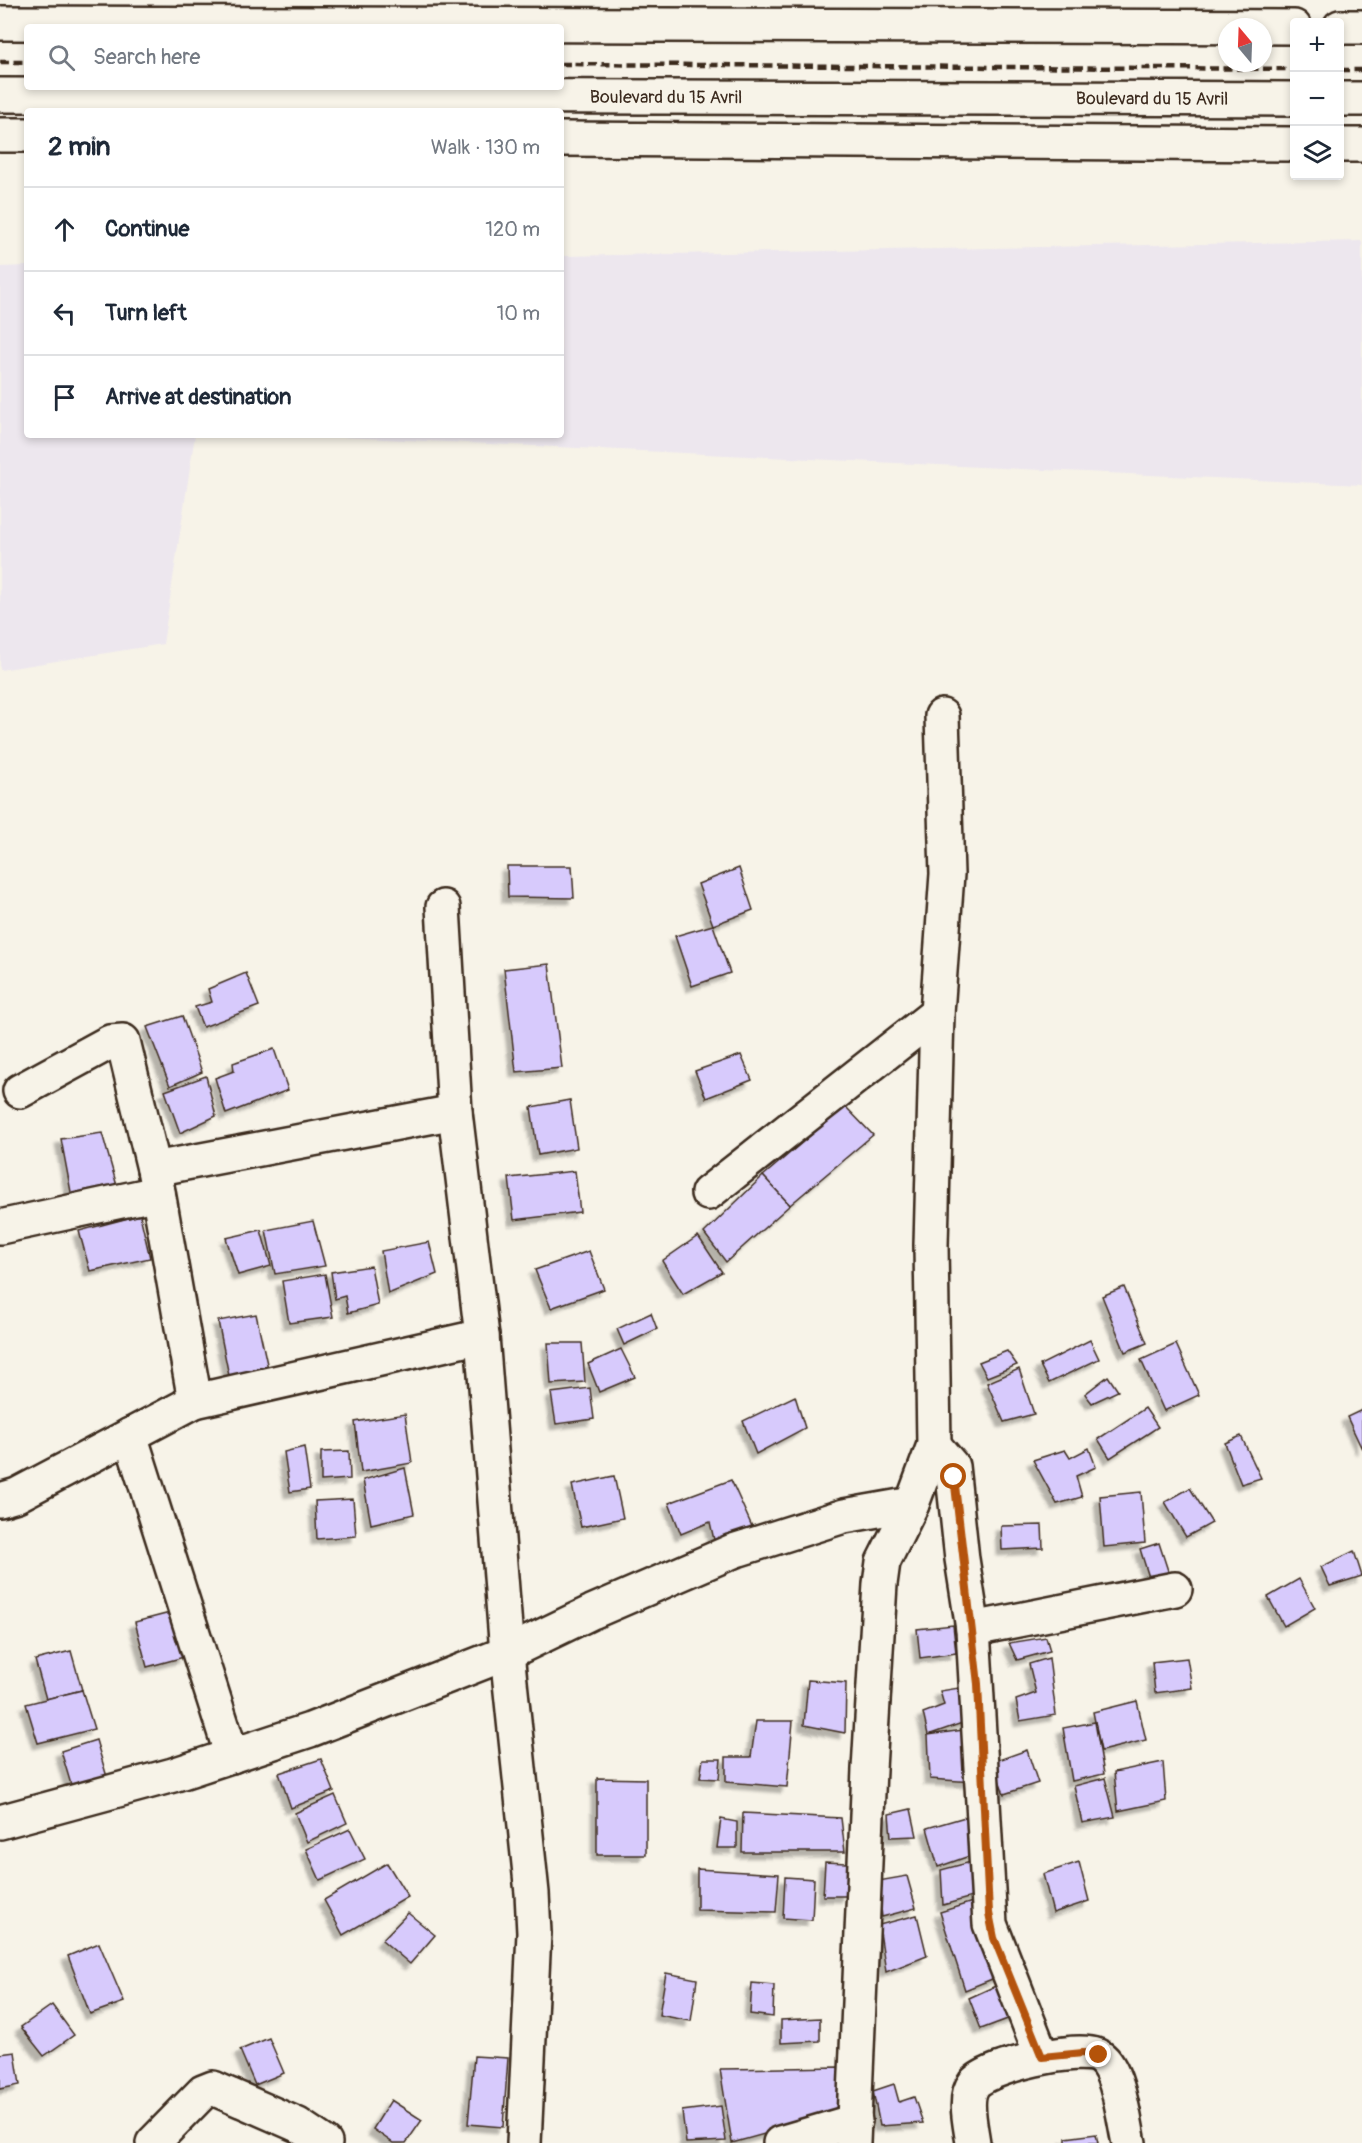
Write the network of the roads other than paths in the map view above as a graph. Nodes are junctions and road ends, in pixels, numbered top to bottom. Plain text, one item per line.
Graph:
1 (0, 24) edge
2 (24, 24) edge
3 (564, 25) edge
4 (1290, 27) edge
5 (1344, 27) edge
6 (1362, 27) edge
7 (0, 95) edge
8 (1290, 99) edge
9 (1344, 99) edge
10 (1362, 99) edge
11 (0, 135) edge
12 (24, 135) edge
13 (564, 139) edge
14 (1290, 144) edge
15 (1344, 145) edge
16 (1362, 145) edge
17 (942, 716) dead end
18 (443, 907) dead end
19 (937, 1012) junction
20 (20, 1091) dead end
21 (455, 1112) junction
22 (156, 1181) junction
23 (708, 1193) dead end
24 (0, 1227) edge
25 (482, 1336) junction
26 (195, 1401) junction
27 (130, 1436) junction
28 (934, 1445) junction
29 (0, 1500) edge
30 (912, 1504) junction
31 (1175, 1589) dead end
32 (973, 1629) junction
33 (507, 1653) junction
34 (232, 1756) junction
35 (0, 1822) edge
36 (1042, 2057) junction
37 (854, 2132) edge
38 (153, 2143) edge
39 (325, 2143) edge
40 (524, 2143) edge
41 (780, 2143) edge
42 (973, 2143) edge
43 (1129, 2143) edge

1 - 2 main road
3 - 4 main road
5 - 6 main road
7 - 8 main road, Boulevard du 15 Avril
9 - 10 main road
11 - 12 main road
13 - 14 main road
15 - 16 main road
17 - 19 main road
18 - 21 main road
19 - 23 main road
19 - 28 main road
20 - 22 main road
21 - 22 main road
21 - 25 main road
22 - 24 main road
22 - 26 main road
25 - 26 main road
25 - 33 main road
26 - 27 main road
27 - 29 main road
27 - 34 main road
28 - 30 main road
28 - 32 main road
30 - 33 main road
30 - 37 main road
31 - 32 main road
32 - 36 main road
33 - 34 main road
33 - 40 main road
34 - 35 main road
36 - 42 main road
36 - 43 main road
37 - 41 main road
38 - 39 main road

